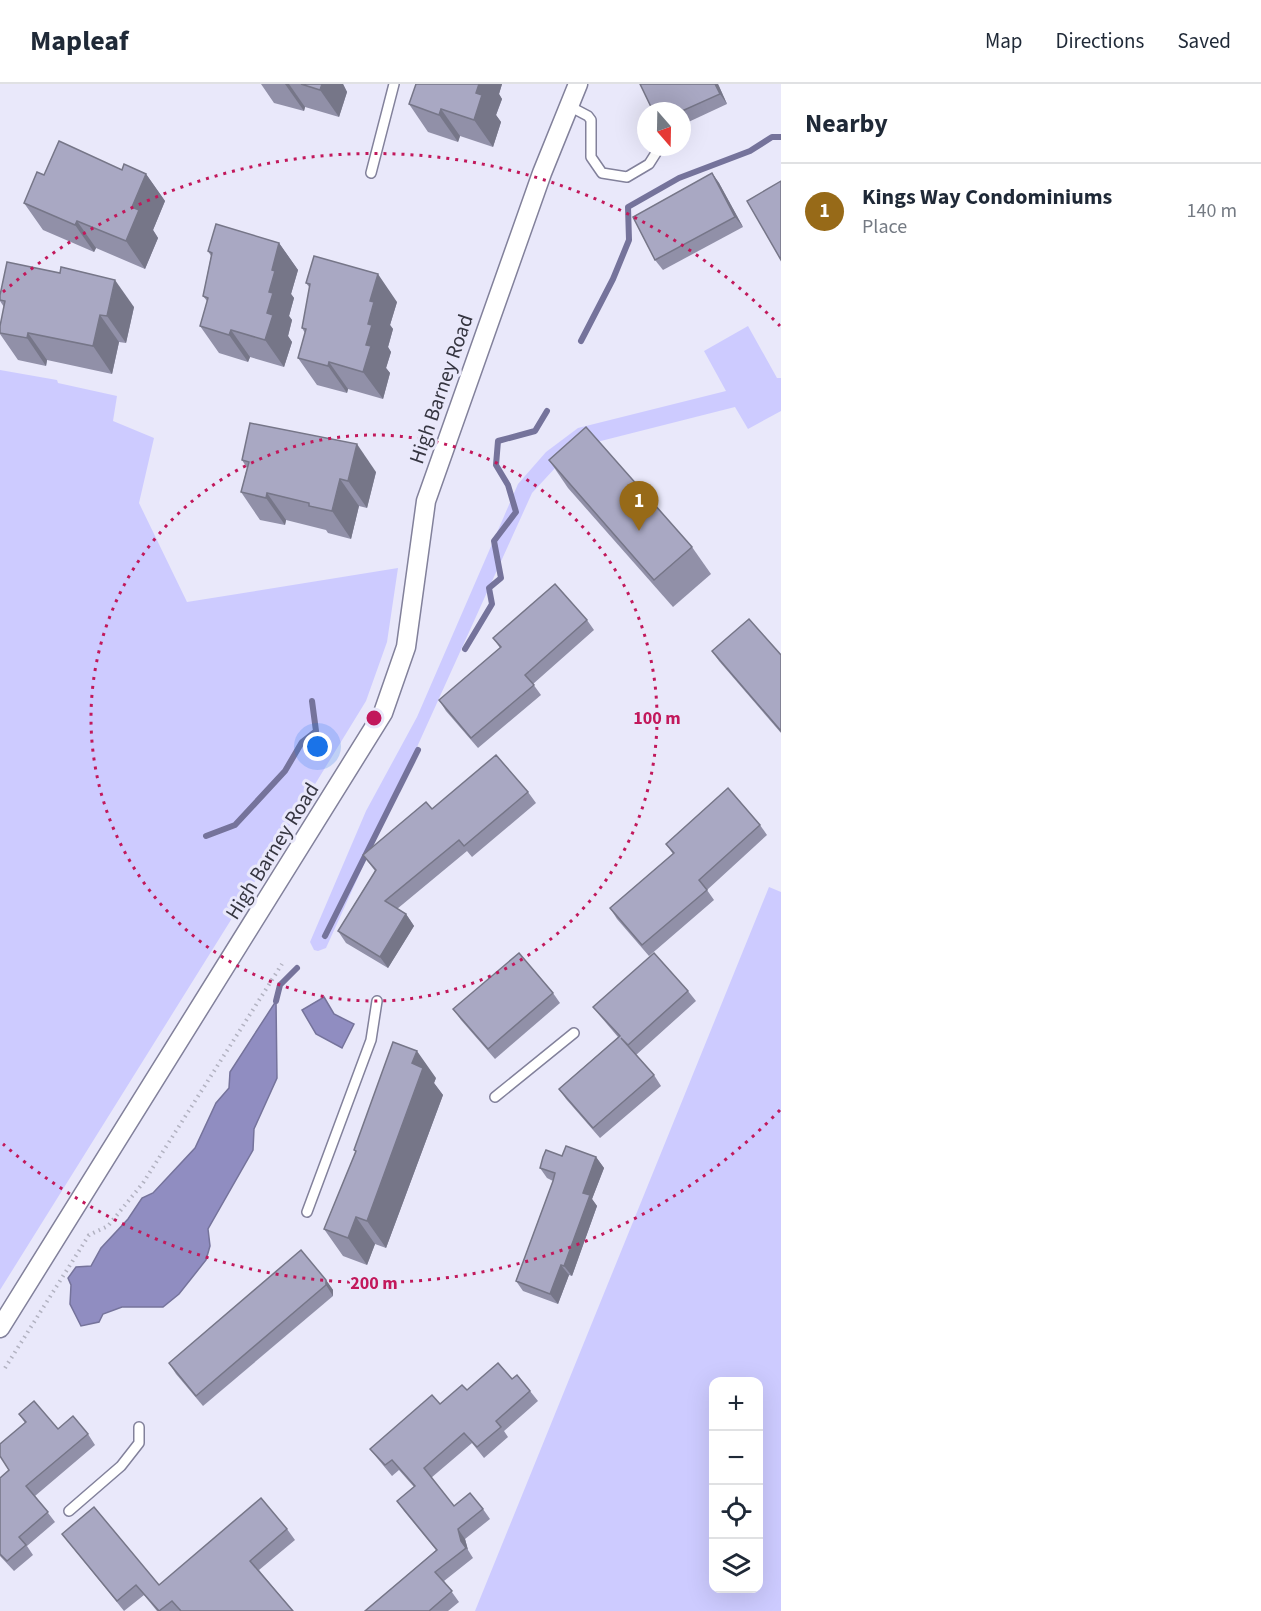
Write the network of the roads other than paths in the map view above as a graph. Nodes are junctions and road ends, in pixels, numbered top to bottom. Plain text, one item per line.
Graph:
1 (394, 84) edge
2 (578, 84) edge
3 (569, 106) junction
4 (654, 156) edge
5 (371, 173) dead end
6 (377, 1001) dead end
7 (574, 1033) dead end
8 (495, 1097) dead end
9 (307, 1212) dead end
10 (0, 1328) edge
11 (139, 1427) dead end
12 (69, 1511) dead end

1 - 5 lane
2 - 3 street, High Barney Road
3 - 4 lane
3 - 10 street, High Barney Road
6 - 9 lane
7 - 8 lane
11 - 12 lane

